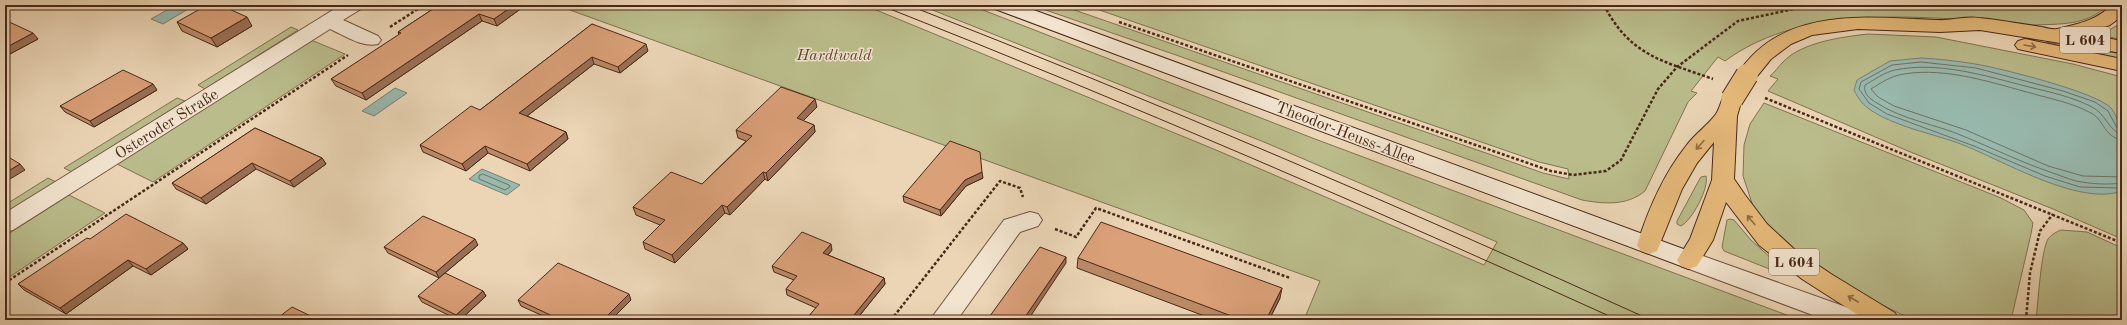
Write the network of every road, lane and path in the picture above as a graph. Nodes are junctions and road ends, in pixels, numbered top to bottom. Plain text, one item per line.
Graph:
1 (354, 5) edge
2 (424, 5) edge
3 (1002, 5) edge
4 (1604, 5) edge
5 (2121, 5) edge
6 (1804, 7) dead end
7 (328, 21) junction
8 (1938, 26) junction
9 (1139, 28) dead end
10 (2048, 34) junction
11 (371, 40) junction
12 (2120, 60) edge
13 (1677, 67) junction
14 (1778, 103) dead end
15 (1729, 108) junction
16 (1723, 180) junction
17 (1000, 181) dead end
18 (2053, 214) junction
19 (1030, 220) joint
20 (5, 224) edge
21 (2122, 243) edge
22 (1649, 245) junction
23 (1689, 260) junction
24 (1290, 278) dead end
25 (5, 283) edge
26 (891, 320) edge
27 (943, 320) edge
28 (1854, 320) edge
29 (1886, 320) edge
30 (2026, 320) edge

1 - 7 street, Osteroder Straße
2 - 11 path
3 - 22 street, Theodor-Heuss-Allee
4 - 13 path
5 - 10 main road, L 604
6 - 13 path
7 - 11 street
7 - 20 street, Osteroder Straße
8 - 10 main road, L 604
8 -> 12 main road, L 604
8 - 15 main road, L 604, bridge
9 - 13 path
10 - 12 main road, L 604
11 - 25 path
14 - 18 path
15 - 16 main road, L 604
15 -> 22 main road, L 604
16 - 23 main road, L 604
29 -> 16 main road, L 604
17 - 26 path
18 - 21 path
18 - 30 path
19 - 24 path
19 - 27 street
22 - 23 street, Theodor-Heuss-Allee
23 - 28 street, Theodor-Heuss-Allee

